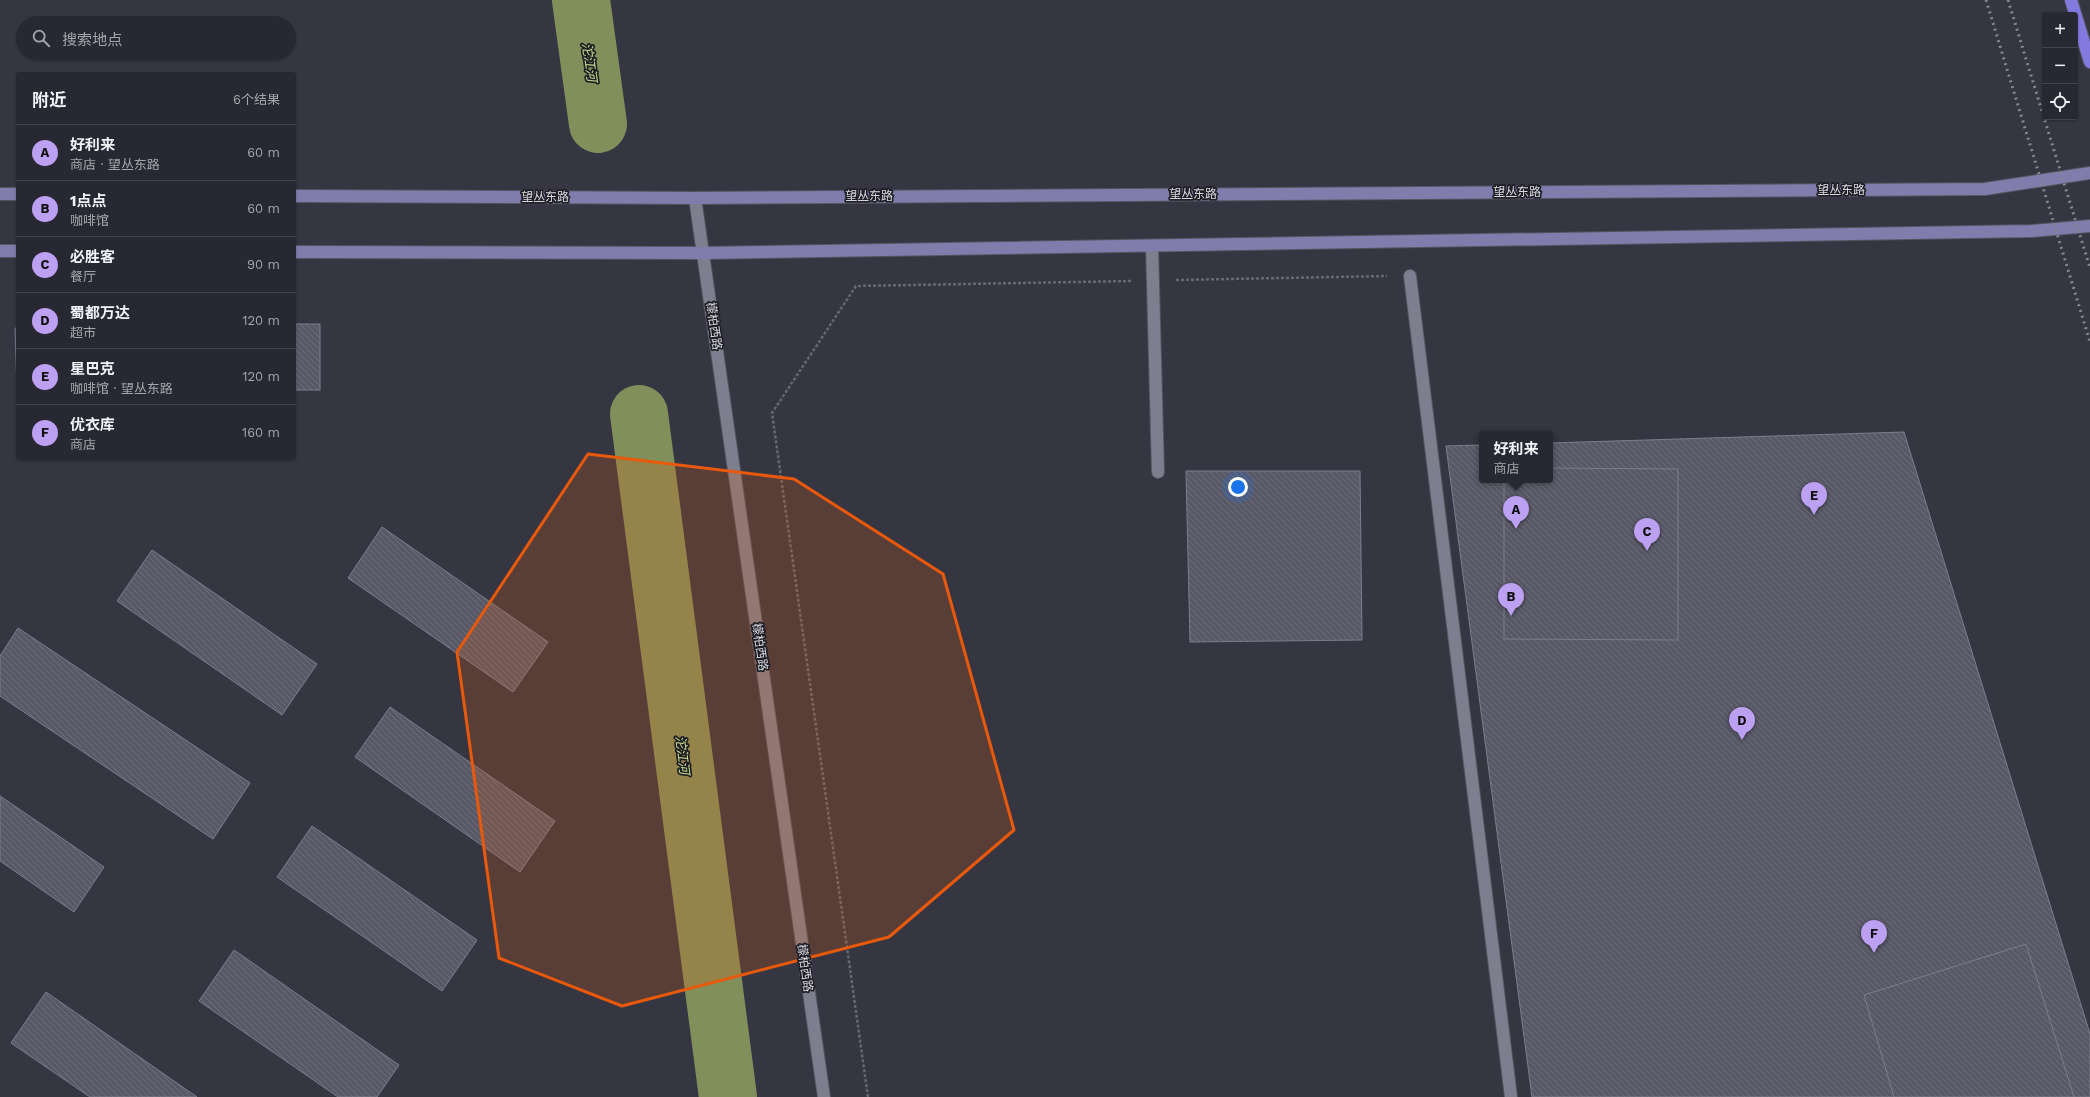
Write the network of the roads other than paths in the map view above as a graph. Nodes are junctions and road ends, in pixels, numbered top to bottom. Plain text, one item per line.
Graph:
1 (2071, 0) edge
2 (2090, 62) edge
3 (2090, 173) edge
4 (0, 194) edge
5 (16, 194) edge
6 (296, 196) edge
7 (695, 198) junction
8 (2090, 226) edge
9 (1152, 246) junction
10 (0, 251) edge
11 (16, 251) edge
12 (296, 252) edge
13 (704, 253) junction
14 (1410, 276) road end
15 (1158, 472) dead end
16 (824, 1097) edge
17 (1511, 1097) edge

1 - 2 highway
3 - 7 main road, 望丛东路
4 - 5 main road
6 - 7 main road, 望丛东路
7 - 13 street, 檬柏西路
8 - 9 main road
9 - 13 main road
9 - 15 street
10 - 11 main road
12 - 13 main road
13 - 16 street, 檬柏西路
14 - 17 street

